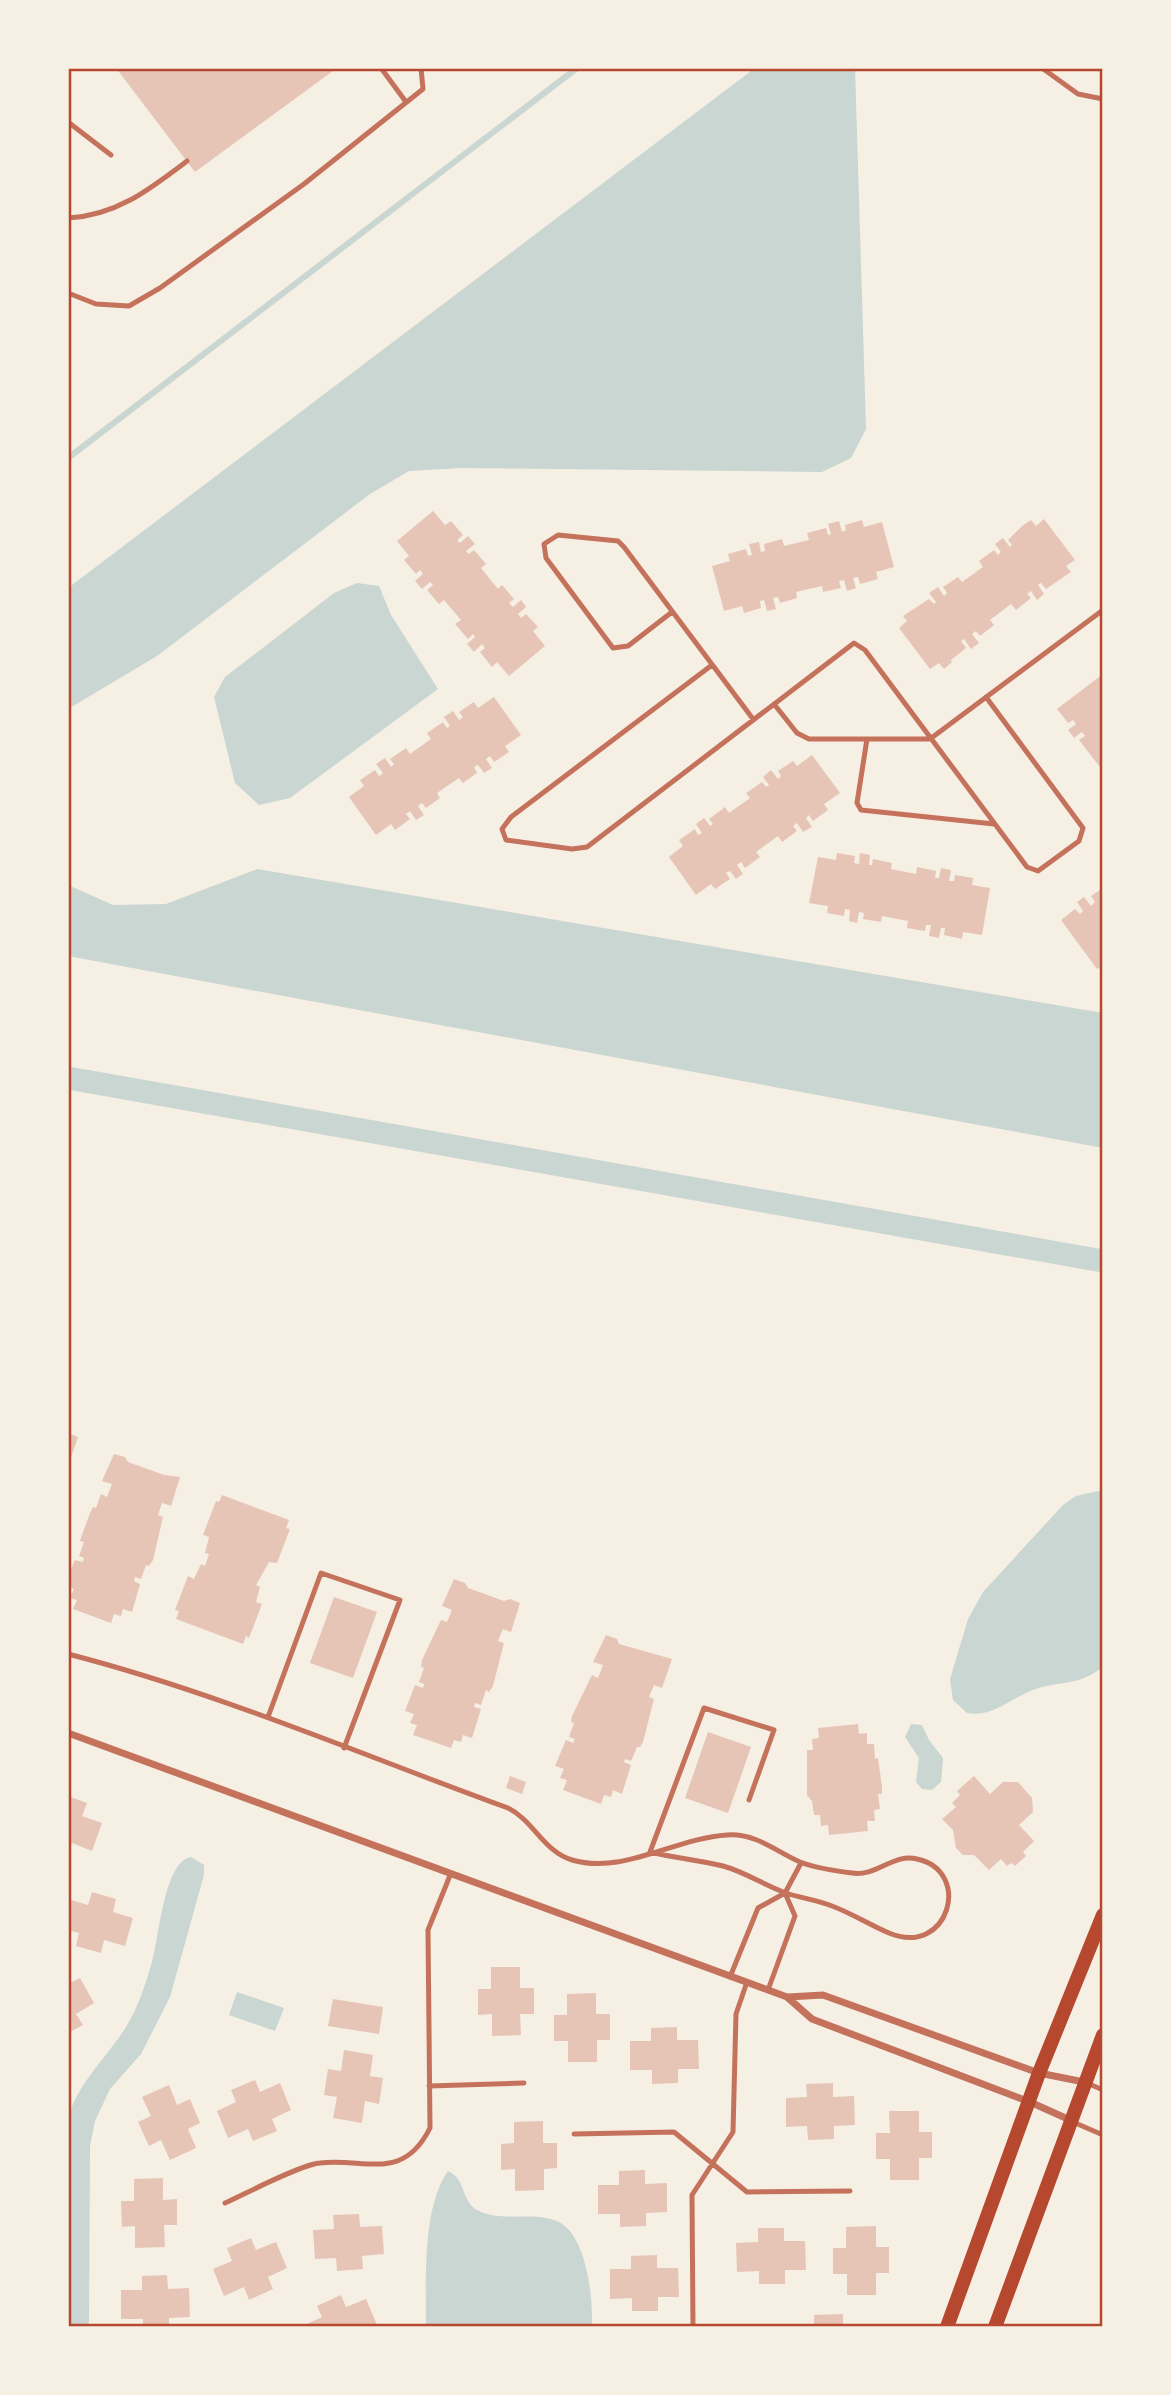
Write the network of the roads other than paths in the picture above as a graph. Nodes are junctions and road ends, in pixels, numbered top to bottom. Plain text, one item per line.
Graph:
1 (381, 68) edge
2 (421, 68) edge
3 (1042, 68) edge
4 (1103, 100) edge
5 (406, 102) junction
6 (68, 122) edge
7 (111, 155) dead end
8 (187, 161) dead end
9 (68, 218) edge
10 (68, 293) edge
11 (1103, 610) edge
12 (672, 612) junction
13 (712, 666) junction
14 (986, 697) junction
15 (774, 704) junction
16 (752, 719) junction
17 (867, 739) junction
18 (930, 739) junction
19 (994, 824) junction
20 (68, 1654) edge
21 (268, 1717) junction
22 (68, 1732) edge
23 (344, 1748) junction
24 (749, 1800) dead end
25 (650, 1852) junction
26 (801, 1863) junction
27 (451, 1873) junction
28 (785, 1893) junction
29 (1103, 1915) edge
30 (730, 1977) junction
31 (747, 1982) junction
32 (768, 1990) junction
33 (787, 1997) junction
34 (1103, 2035) edge
35 (1039, 2073) junction
36 (1084, 2082) junction
37 (524, 2083) dead end
38 (429, 2086) junction
39 (1103, 2090) edge
40 (1030, 2102) junction
41 (1070, 2120) junction
42 (574, 2134) dead end
43 (1103, 2135) edge
44 (713, 2164) junction
45 (850, 2191) dead end
46 (225, 2203) dead end
47 (693, 2327) edge
48 (947, 2327) edge
49 (995, 2327) edge

1 - 5 lane
2 - 5 lane
3 - 4 lane
5 - 10 lane
6 - 7 lane
8 - 9 lane
11 - 14 lane
12 - 12 lane
12 - 13 lane
13 - 16 lane
13 - 16 lane
14 - 18 lane
14 - 19 lane
15 - 16 lane
15 - 17 lane
15 - 18 lane
17 - 18 lane
17 - 19 lane
18 - 19 lane
20 - 21 lane
21 - 23 lane
21 - 23 lane
22 - 27 street
23 - 25 lane
24 - 25 lane
25 - 26 lane
25 - 28 lane
26 - 28 lane
26 - 28 lane
27 - 30 street
27 - 38 lane
28 - 30 lane
28 - 32 lane
29 - 35 main road
30 - 31 street
31 - 32 street
31 - 44 lane
32 - 33 street
33 - 35 street
33 - 40 street
34 - 36 main road
35 - 36 street
35 - 40 main road
36 - 39 lane
36 - 41 main road
37 - 38 lane
38 - 46 lane
40 - 41 street
40 - 48 main road
41 - 43 lane
41 - 49 main road
42 - 44 lane
44 - 45 lane
44 - 47 lane

